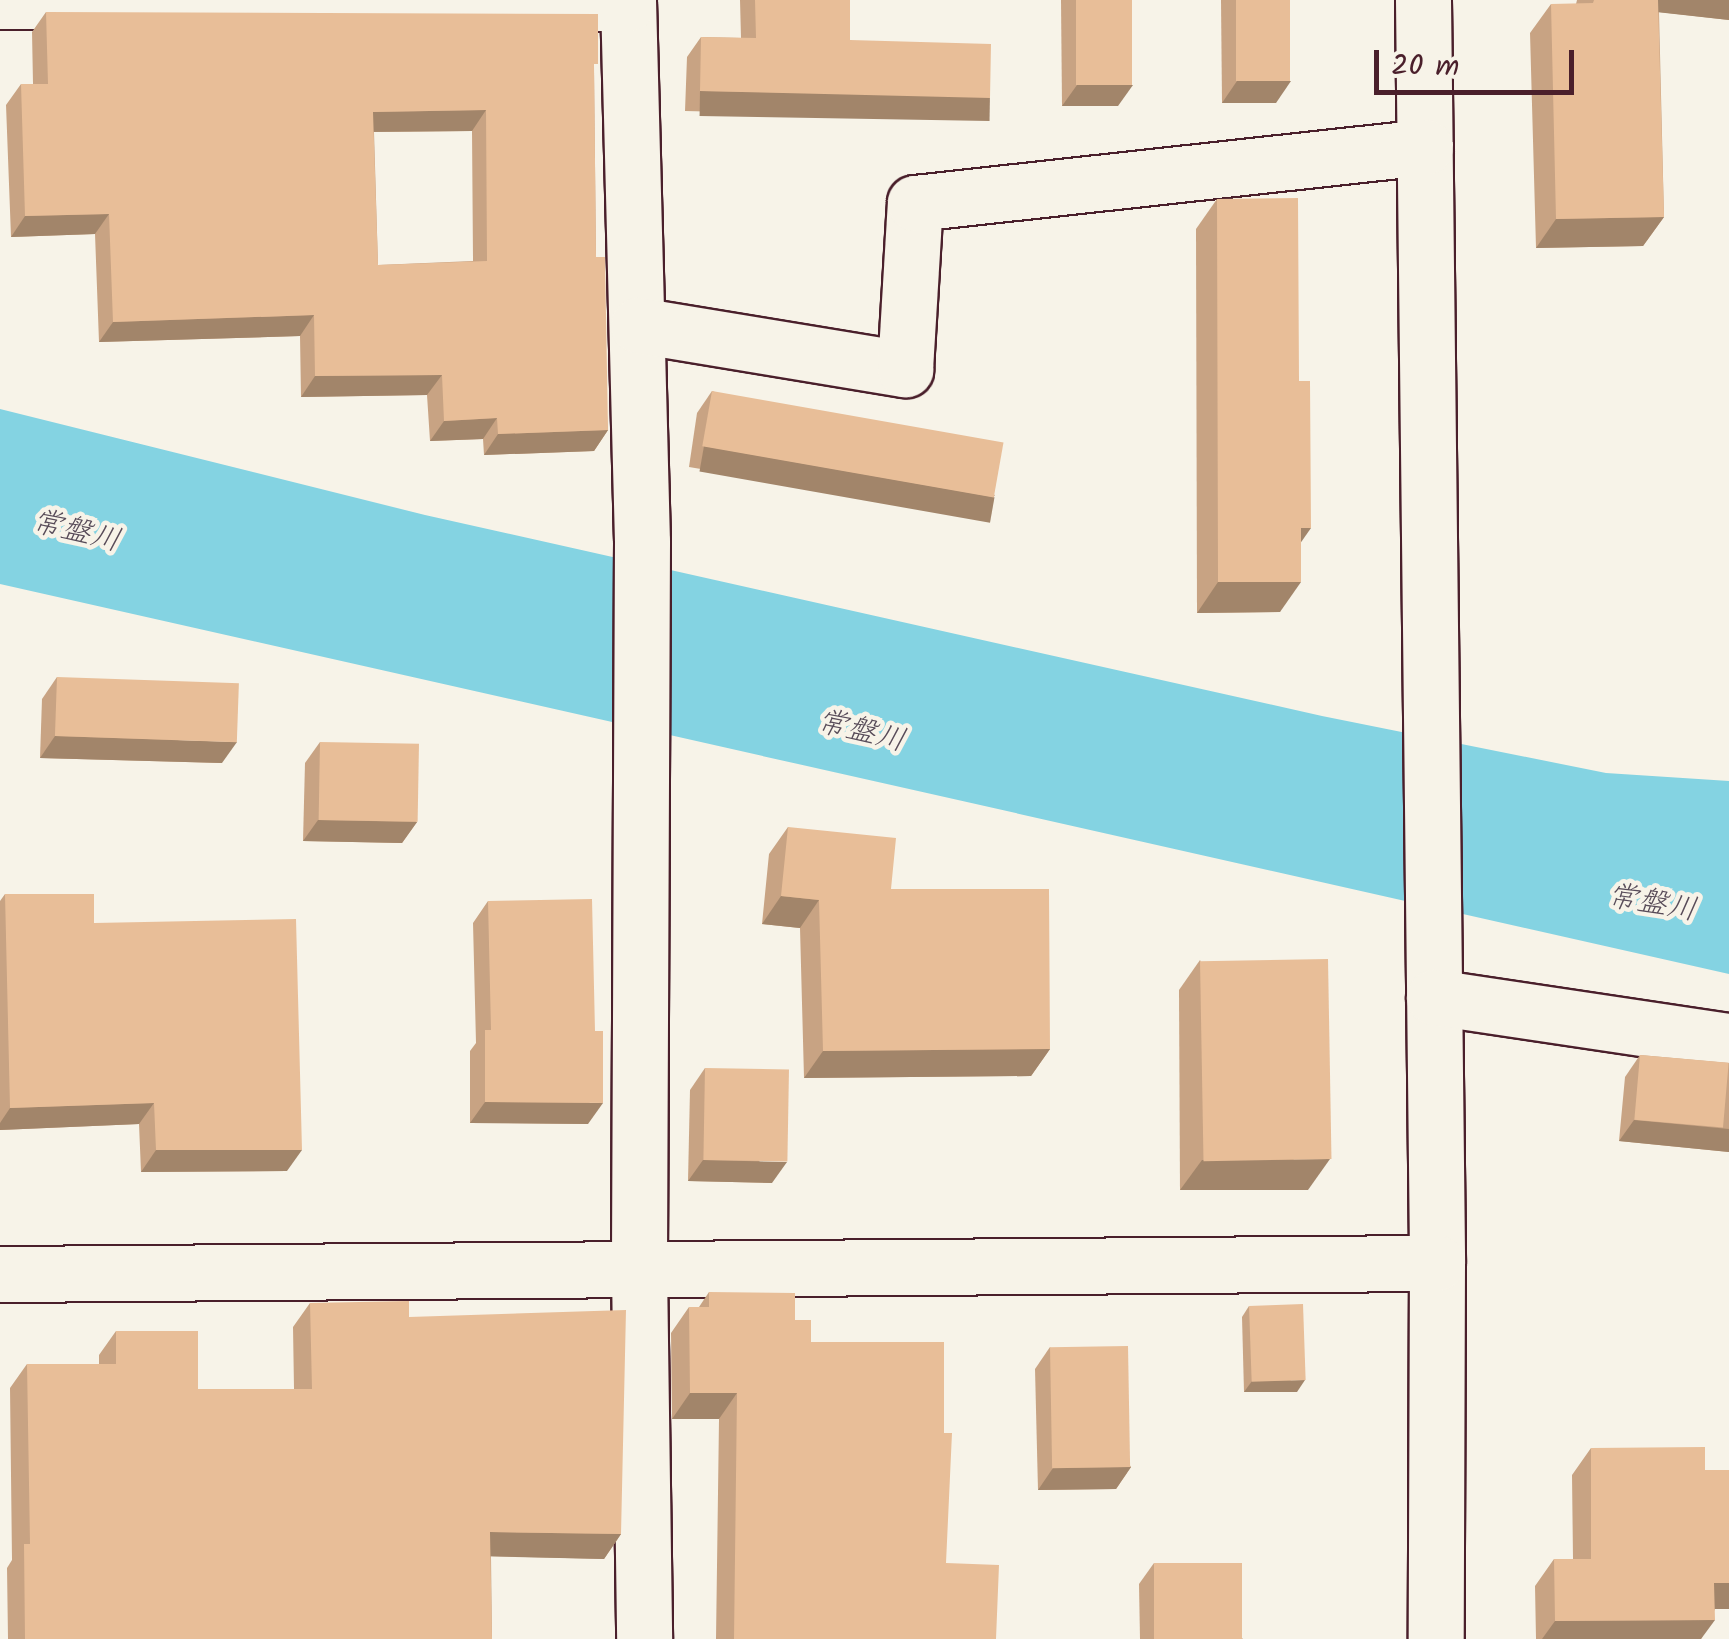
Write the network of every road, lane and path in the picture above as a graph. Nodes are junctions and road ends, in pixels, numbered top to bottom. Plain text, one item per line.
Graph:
1 (1422, 0) edge
2 (0, 1) edge
3 (628, 1) edge
4 (1425, 147) junction
5 (638, 324) junction
6 (1434, 997) junction
7 (1729, 1041) edge
8 (1437, 1263) junction
9 (638, 1270) junction
10 (0, 1274) edge
11 (644, 1639) edge
12 (1436, 1639) edge

1 - 4 street
2 - 3 street
3 - 5 street
4 - 5 street
4 - 6 street
5 - 9 street
6 - 7 street
6 - 8 street
8 - 9 street
8 - 12 street
9 - 10 street
9 - 11 street

